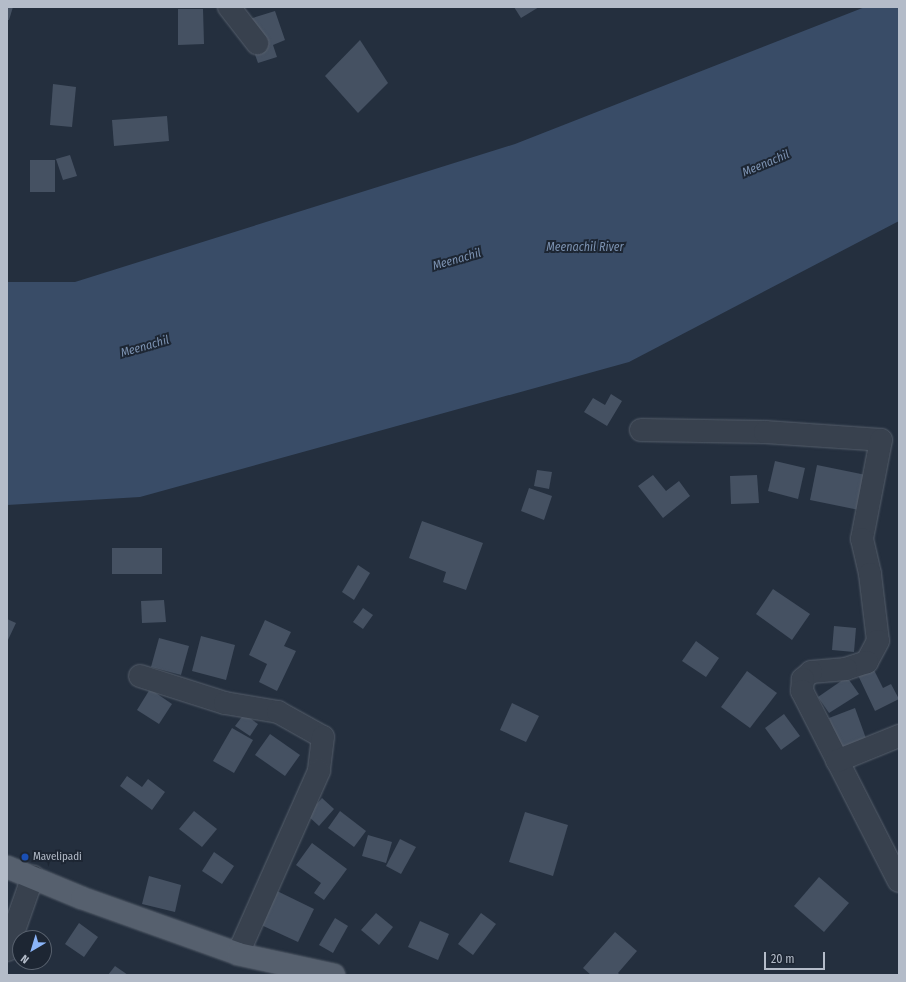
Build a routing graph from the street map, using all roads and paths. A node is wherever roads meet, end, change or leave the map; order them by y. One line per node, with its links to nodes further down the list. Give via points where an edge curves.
1 (229, 7): 2 (street)
2 (257, 43)
3 (641, 430): 4 (street, via 765,432)
4 (890, 441): 7 (street, via 862,539 870,574 878,641 866,662 846,669 811,672 803,679 802,691)
5 (140, 676): 12 (street, via 225,703 278,712 323,738 319,771)
6 (899, 736): 7 (street)
7 (837, 761): 10 (street)
8 (7, 866): 9 (main road)
9 (34, 876): 11 (street); 12 (main road, via 82,898)
10 (899, 881)
11 (7, 950)
12 (238, 954): 13 (main road)
13 (334, 975)

